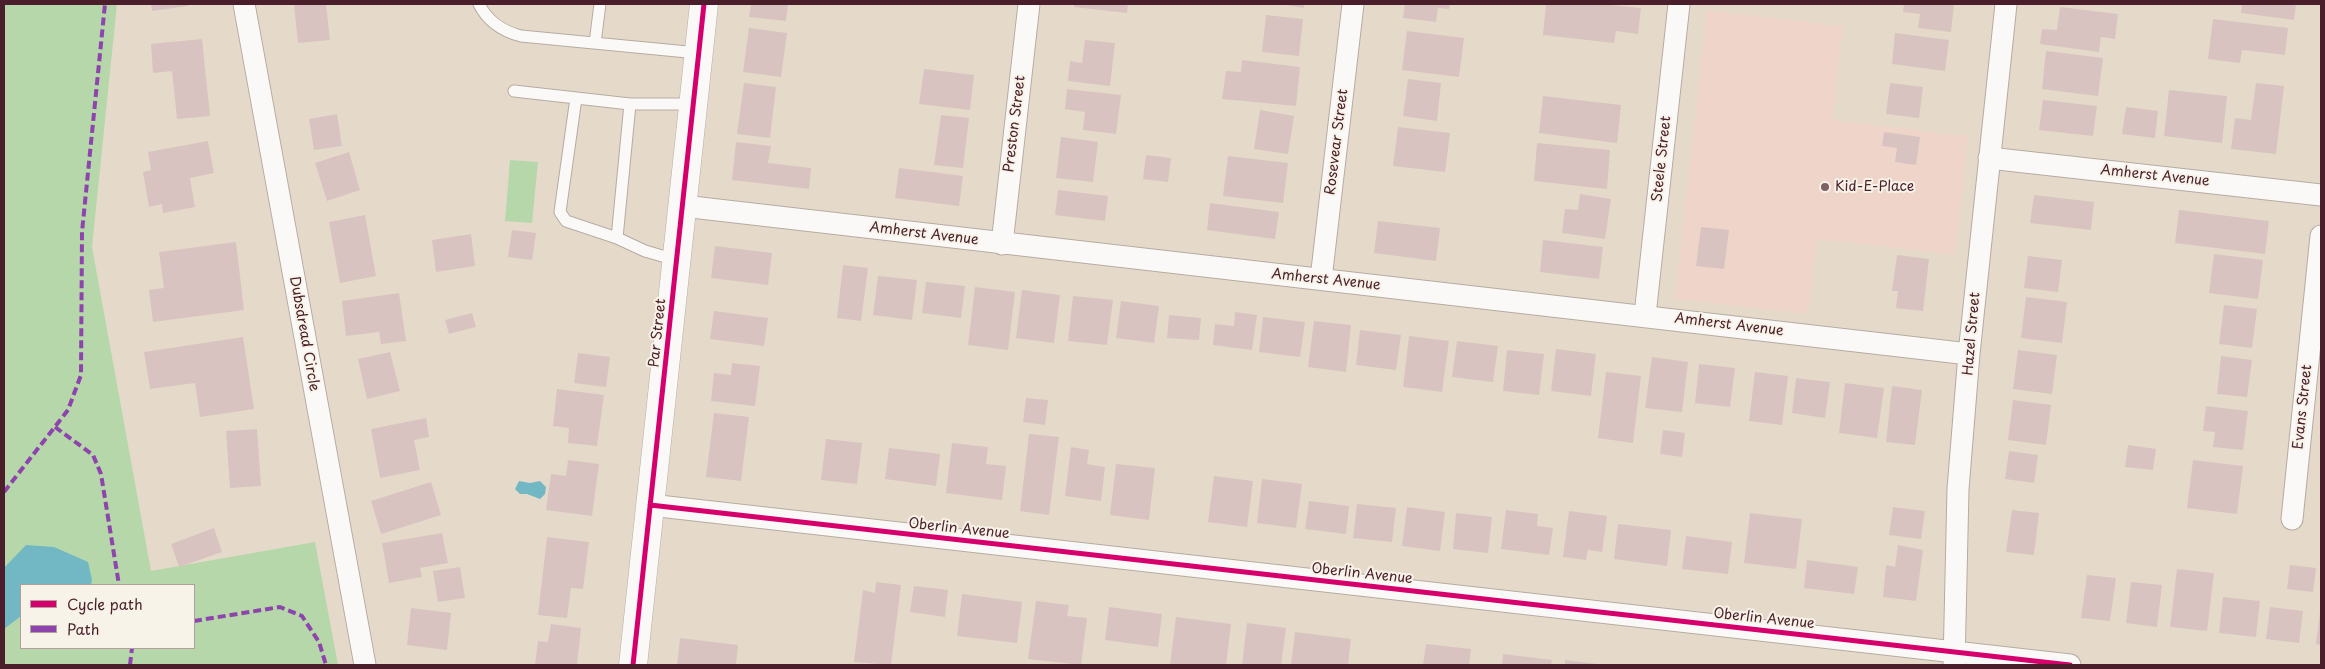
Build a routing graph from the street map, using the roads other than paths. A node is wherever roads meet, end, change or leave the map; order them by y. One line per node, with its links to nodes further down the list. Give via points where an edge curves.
1 (244, 4): 28 (street, Dubsdread Circle)
2 (479, 4): 9 (lane, via 492,23 510,33)
3 (600, 4): 9 (lane)
4 (704, 4): 10 (street, Par Street)
5 (1029, 4): 20 (street, Preston Street)
6 (1353, 4): 22 (street, Rosevear Street)
7 (1679, 4): 23 (street, Steele Street)
8 (2006, 4): 15 (street, Hazel Street)
9 (595, 43): 10 (lane)
10 (698, 54): 14 (street, Par Street)
11 (514, 91): 12 (lane)
12 (576, 98): 13 (lane); 19 (lane, via 560,212 566,221)
13 (630, 104): 14 (lane); 19 (lane)
14 (693, 104): 17 (street, Par Street)
15 (1989, 158): 16 (street, Amherst Avenue); 24 (street, Hazel Street)
16 (2321, 194)
17 (682, 206): 20 (street, Amherst Avenue); 21 (street, Par Street)
18 (2321, 236): 26 (street, Evans Street)
19 (617, 238): 21 (lane, via 644,251)
20 (1002, 244): 22 (street, Amherst Avenue)
21 (677, 260): 25 (street, Par Street)
22 (1321, 279): 23 (street, Amherst Avenue)
23 (1645, 315): 24 (street, Amherst Avenue)
24 (1970, 354): 27 (street, Hazel Street, via 1958,489)
25 (650, 505): 27 (street, Oberlin Avenue); 29 (street, Par Street)
26 (2292, 519)
27 (1954, 659): 30 (street, Oberlin Avenue)
28 (365, 665)
29 (634, 665)
30 (2070, 665)

